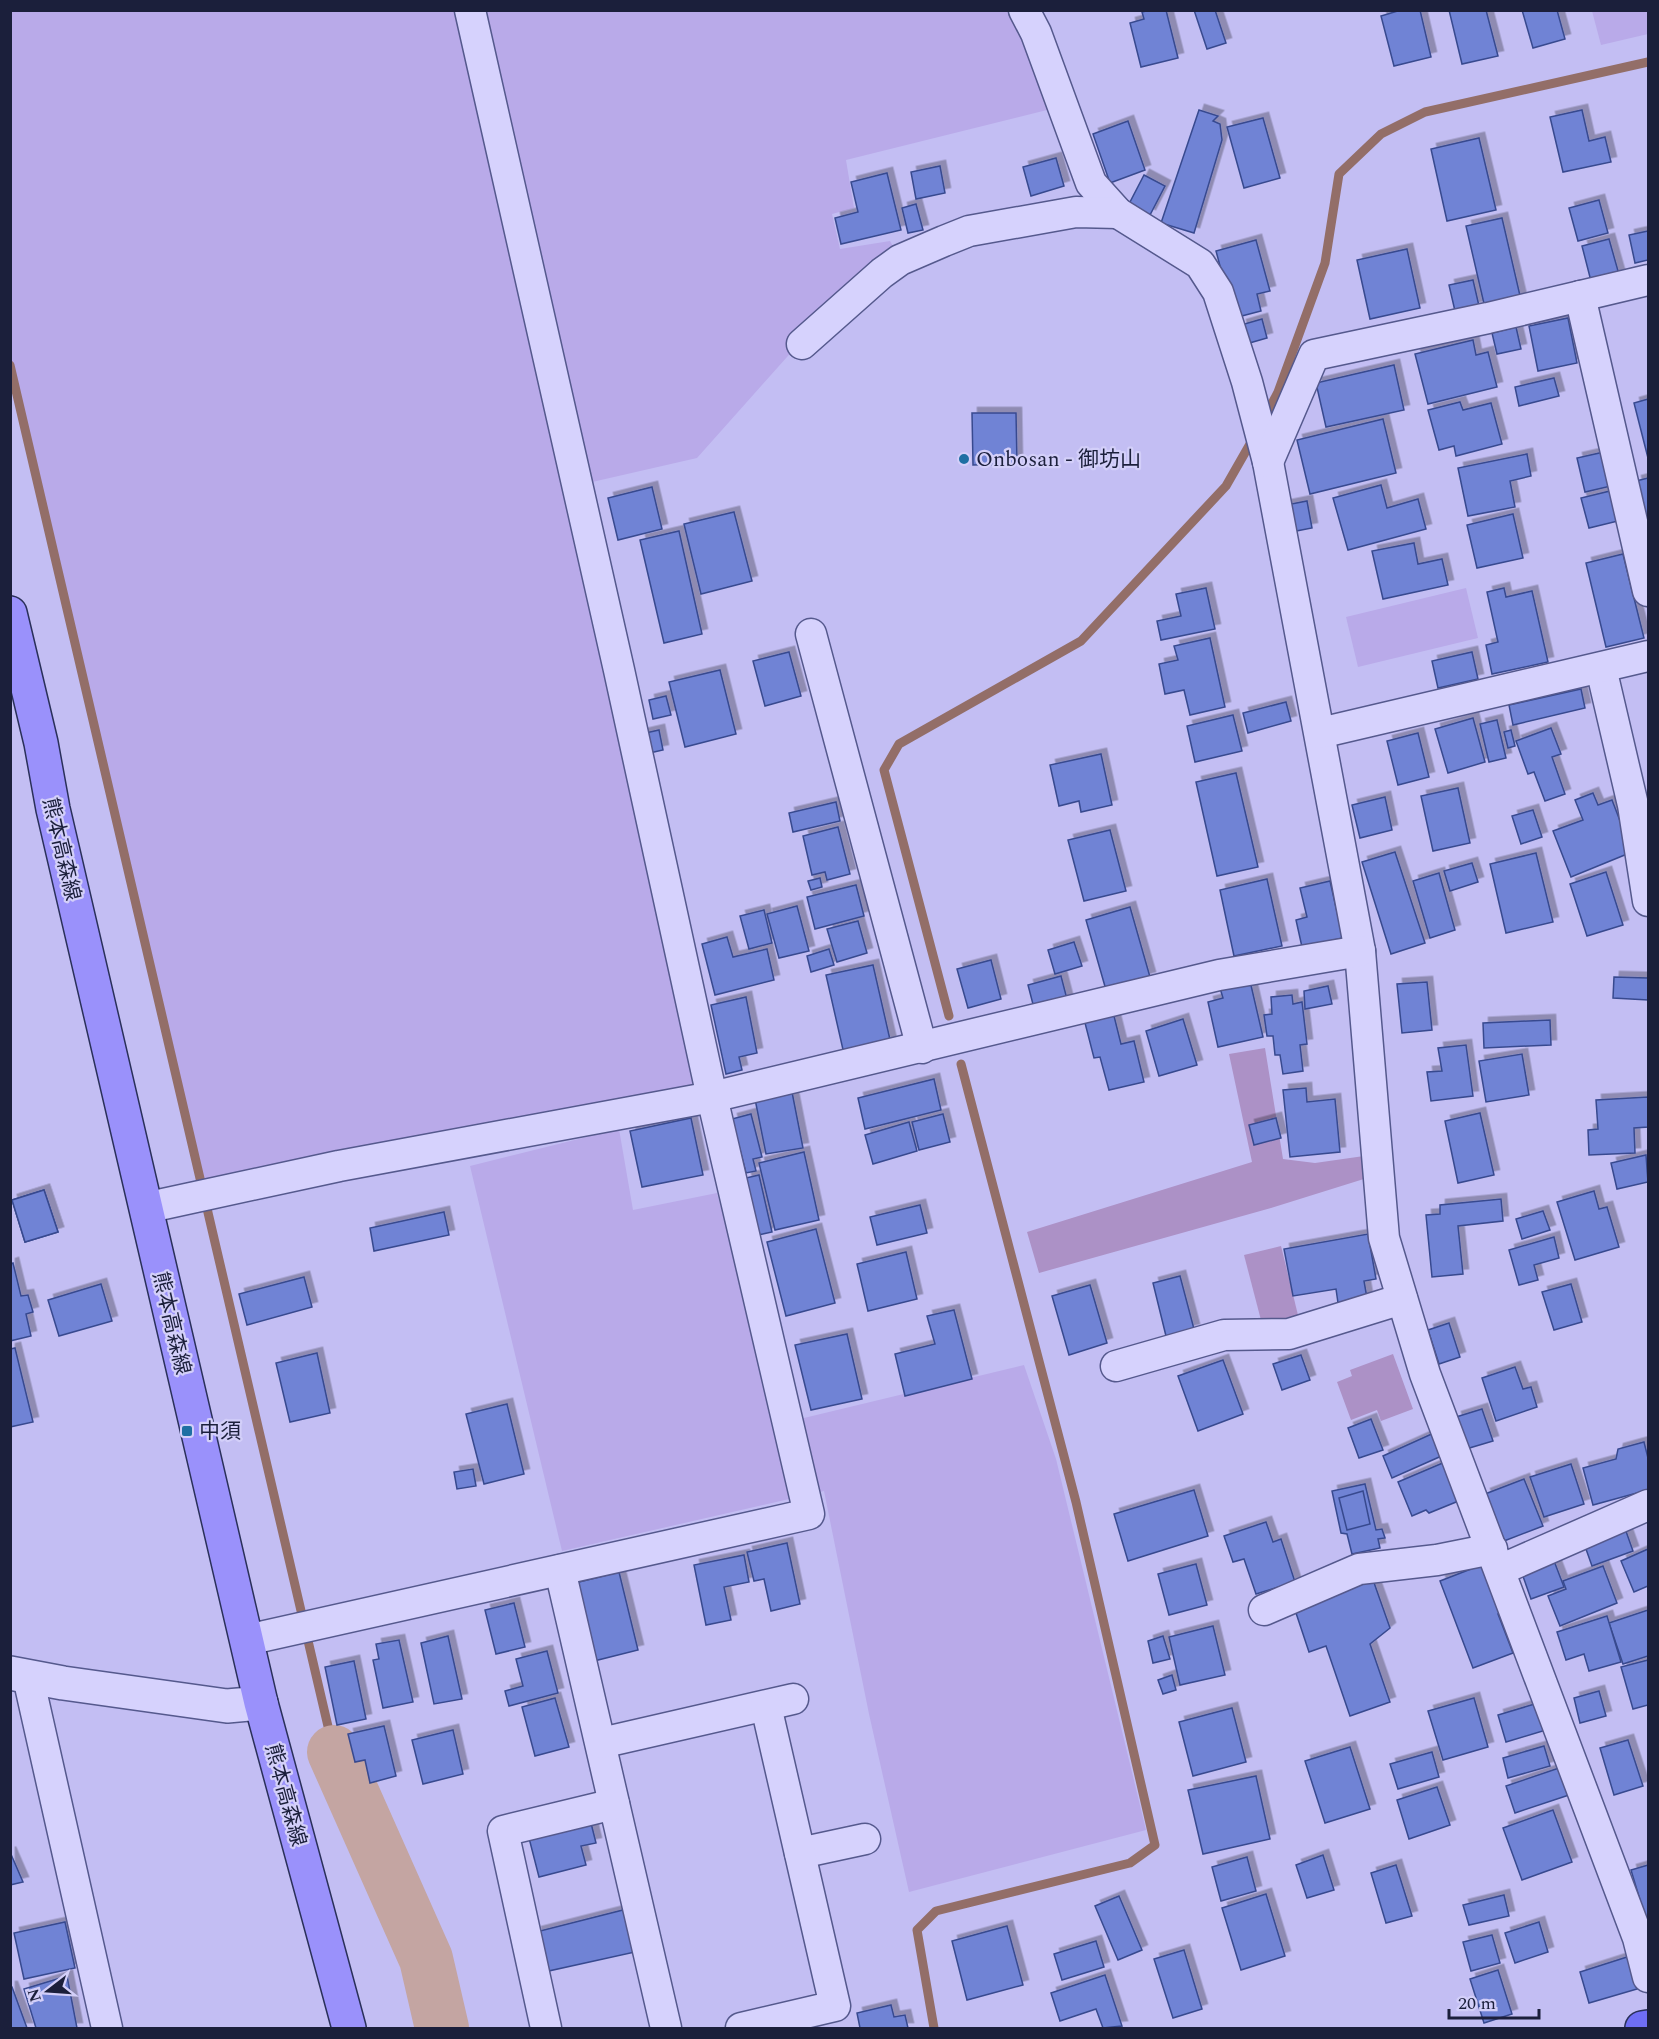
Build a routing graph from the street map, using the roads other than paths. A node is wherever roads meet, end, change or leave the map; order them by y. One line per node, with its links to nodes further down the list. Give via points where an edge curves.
1 (470, 10): 17 (street)
2 (1024, 10): 3 (street, via 1091,183)
3 (1118, 213): 6 (street, via 1076,212 969,231 944,241 891,267); 7 (street, via 1200,264 1218,292)
4 (1648, 280): 5 (street)
5 (1580, 296): 7 (street, via 1314,355); 8 (street)
6 (802, 344)
7 (1268, 462): 13 (street)
8 (1648, 591)
9 (10, 613): 18 (main road, 熊本高森線)
10 (812, 634): 16 (street)
11 (1648, 656): 12 (street)
12 (1601, 668): 13 (street); 14 (street, via 1633,805)
13 (1320, 733): 15 (street)
14 (1648, 901)
15 (1360, 951): 16 (street, via 1219,975); 19 (street, via 1384,1238)
16 (922, 1048): 17 (street)
17 (712, 1097): 18 (street, via 339,1166); 23 (street, via 809,1514)
18 (145, 1208): 25 (main road, 熊本高森線)
19 (1402, 1299): 20 (street, via 1289,1334 1224,1335); 22 (street, via 1425,1374)
20 (1116, 1366)
21 (1648, 1505): 22 (street)
22 (1496, 1559): 24 (street, via 1437,1560 1359,1569); 32 (street, via 1638,1938)
23 (560, 1570): 25 (street); 28 (street)
24 (1264, 1610)
25 (247, 1640): 27 (main road, 熊本高森線)
26 (19, 1675): 27 (street, via 227,1706); 34 (street)
27 (261, 1703): 35 (main road, 熊本高森線)
28 (600, 1743): 29 (street); 31 (street, via 779,1702)
29 (614, 1804): 36 (street, via 503,1831); 37 (street)
30 (865, 1839): 31 (street)
31 (800, 1853): 38 (street, via 835,2006)
32 (1648, 1977)
33 (1648, 2027): 39 (highway)
34 (107, 2028)
35 (349, 2028)
36 (546, 2028)
37 (666, 2028)
38 (741, 2028)
39 (1642, 2028)

